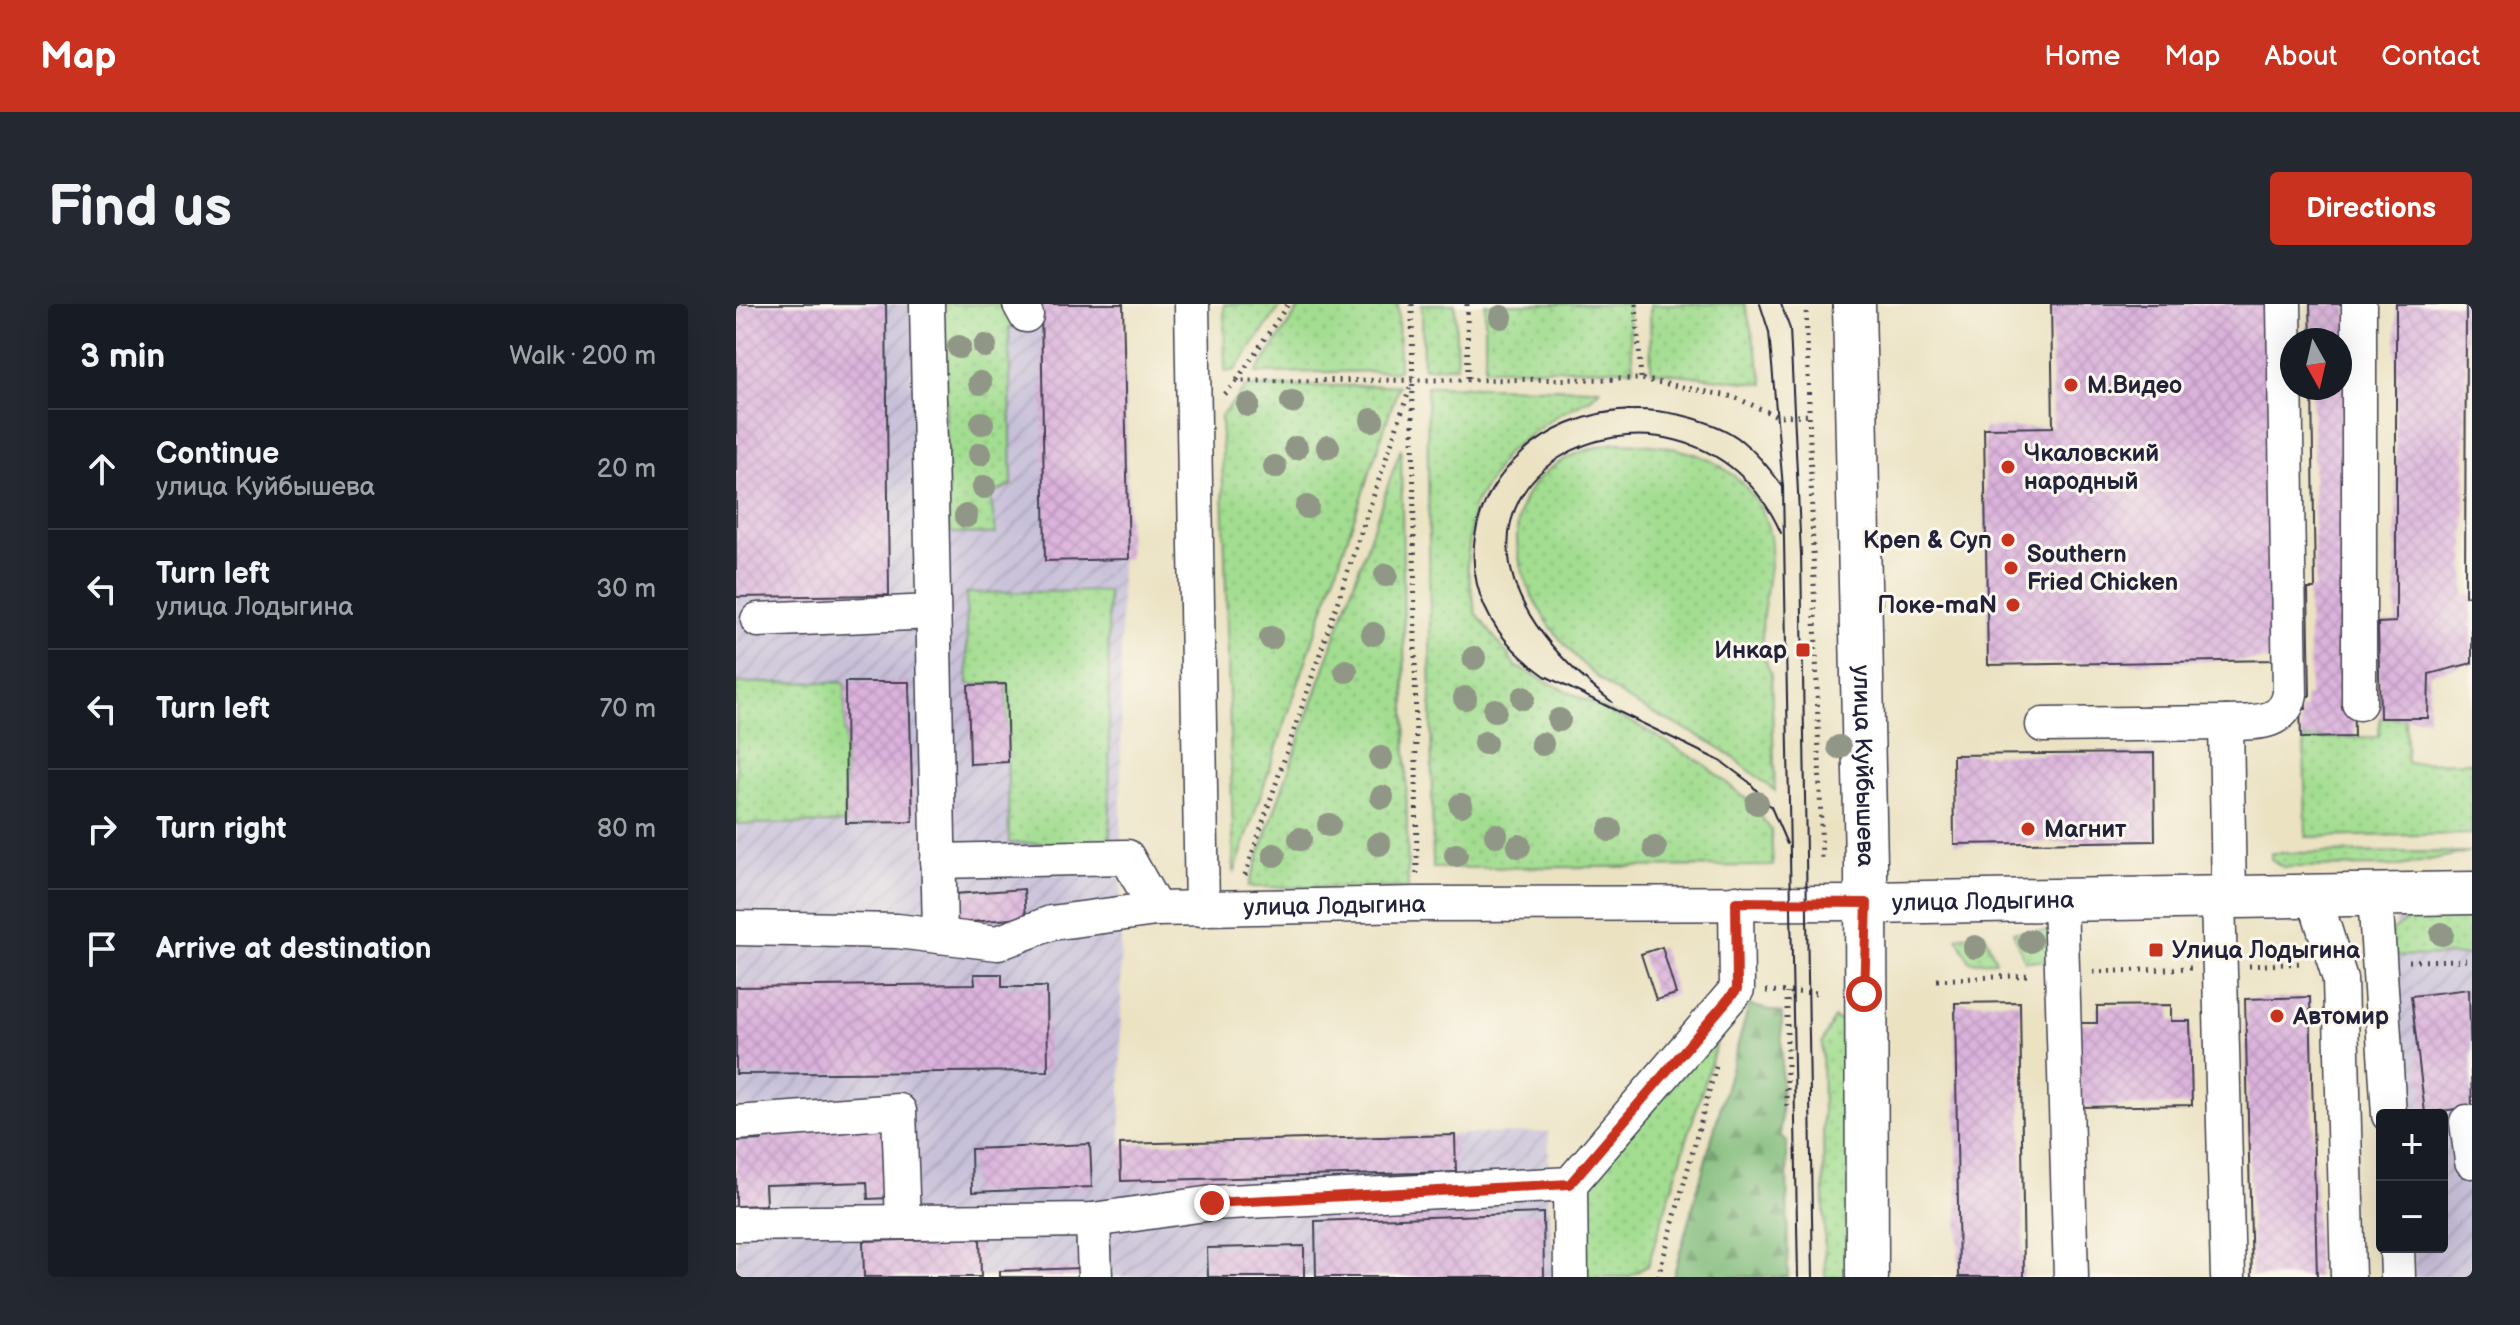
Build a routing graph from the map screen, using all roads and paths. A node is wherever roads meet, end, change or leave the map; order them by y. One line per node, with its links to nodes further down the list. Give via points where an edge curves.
1 (927, 304): 17 (street)
2 (1192, 304): 16 (street)
3 (1288, 304): 14 (path)
4 (1412, 304): 12 (path)
5 (1467, 304): 13 (path)
6 (1636, 304): 11 (path)
7 (1806, 304): 15 (path)
8 (1854, 304): 30 (main road, улица Куйбышева)
9 (2284, 304): 20 (street, via 2290,694 2288,708 2278,716)
10 (2359, 304): 19 (street)
11 (1641, 379): 13 (path); 15 (path, via 1734,397 1777,416)
12 (1413, 380): 13 (path); 14 (path); 31 (path); 33 (path)
13 (1468, 380)
14 (1237, 381): 16 (path)
15 (1812, 415): 23 (path)
16 (1196, 424): 33 (street)
17 (932, 612): 18 (street); 22 (street)
18 (758, 620)
19 (2359, 703)
20 (2226, 723): 21 (street); 27 (street)
21 (2043, 725)
22 (938, 861): 32 (street, via 1127,857); 35 (street)
23 (1822, 861)
24 (2472, 893): 25 (main road, улица Лодыгина)
25 (2375, 894): 26 (main road, улица Лодыгина); 41 (street)
26 (2314, 896): 27 (main road, улица Лодыгина); 56 (street, via 2340,979)
27 (2224, 897): 28 (main road, улица Лодыгина); 55 (street)
28 (2060, 900): 30 (main road, улица Лодыгина); 54 (street)
29 (1736, 902): 30 (street, улица Лодыгина); 31 (street, улица Лодыгина); 36 (street)
30 (1867, 903): 53 (main road, улица Куйбышева)
31 (1417, 904): 33 (street, улица Лодыгина)
32 (1156, 909): 33 (street, улица Лодыгина); 35 (street, улица Лодыгина, via 1051,923 998,943)
33 (1218, 909)
34 (736, 928): 35 (street, улица Лодыгина)
35 (940, 936)
36 (1737, 989): 37 (path); 45 (street)
37 (1787, 993): 38 (path); 40 (path)
38 (1821, 993)
39 (1721, 1049): 52 (path)
40 (1787, 1106)
41 (2389, 1109)
42 (2467, 1122): 44 (street)
43 (736, 1123): 47 (street, via 899,1111)
44 (2472, 1161)
45 (1570, 1184): 46 (street, via 1212,1203); 51 (street)
46 (1093, 1220): 47 (street); 50 (street)
47 (903, 1222): 48 (street)
48 (736, 1224)
49 (2397, 1253): 57 (street)
50 (1095, 1277)
51 (1571, 1277)
52 (1658, 1277)
53 (1867, 1277)
54 (2071, 1277)
55 (2228, 1277)
56 (2348, 1277)
57 (2398, 1277)

